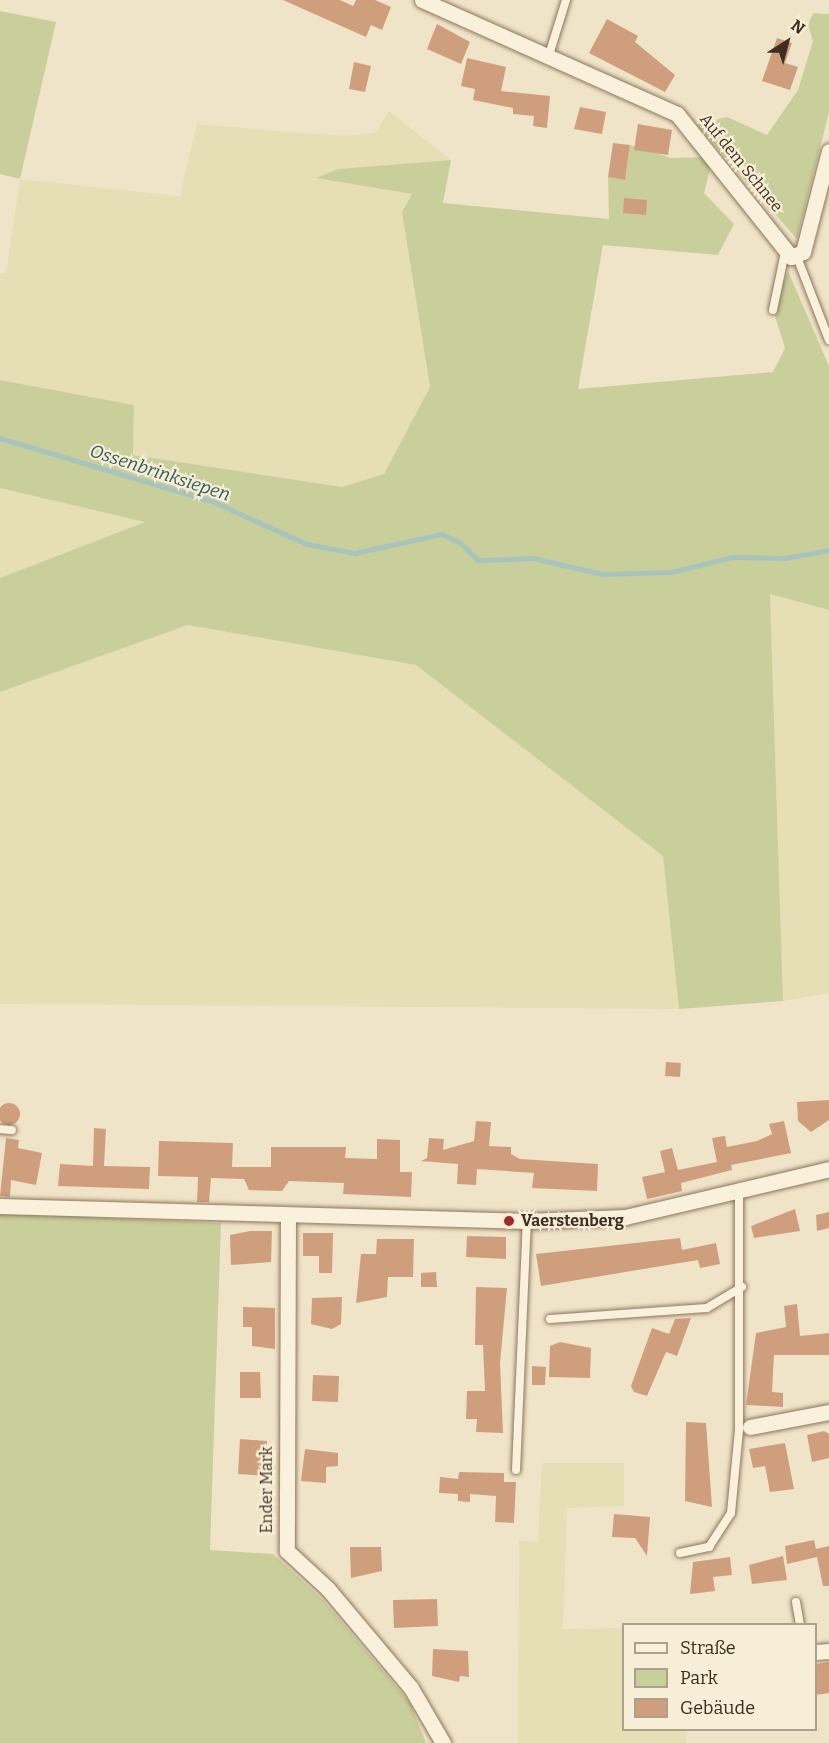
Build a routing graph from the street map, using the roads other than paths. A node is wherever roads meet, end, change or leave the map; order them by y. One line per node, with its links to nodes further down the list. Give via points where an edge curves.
1 (422, 0): 3 (street, Auf dem Schnee)
2 (566, 0): 3 (lane)
3 (549, 55): 5 (street, Auf dem Schnee, via 681,118)
4 (829, 151): 5 (street)
5 (791, 255): 6 (lane); 7 (lane, Auf dem Schnee)
6 (773, 310)
7 (829, 340)
8 (0, 1129): 9 (lane)
9 (12, 1130)
10 (829, 1169): 11 (street)
11 (740, 1194): 14 (street, via 625,1217); 15 (lane)
12 (0, 1206): 13 (street)
13 (288, 1216): 14 (street); 23 (street, Ender Mark, via 287,1551 328,1589 411,1688)
14 (527, 1221): 19 (lane)
15 (742, 1287): 16 (lane, via 707,1308); 20 (lane, via 731,1513 709,1547)
16 (550, 1319)
17 (829, 1412): 18 (street)
18 (750, 1427)
19 (516, 1470)
20 (680, 1553)
21 (796, 1602): 22 (lane)
22 (800, 1623)
23 (443, 1743)

